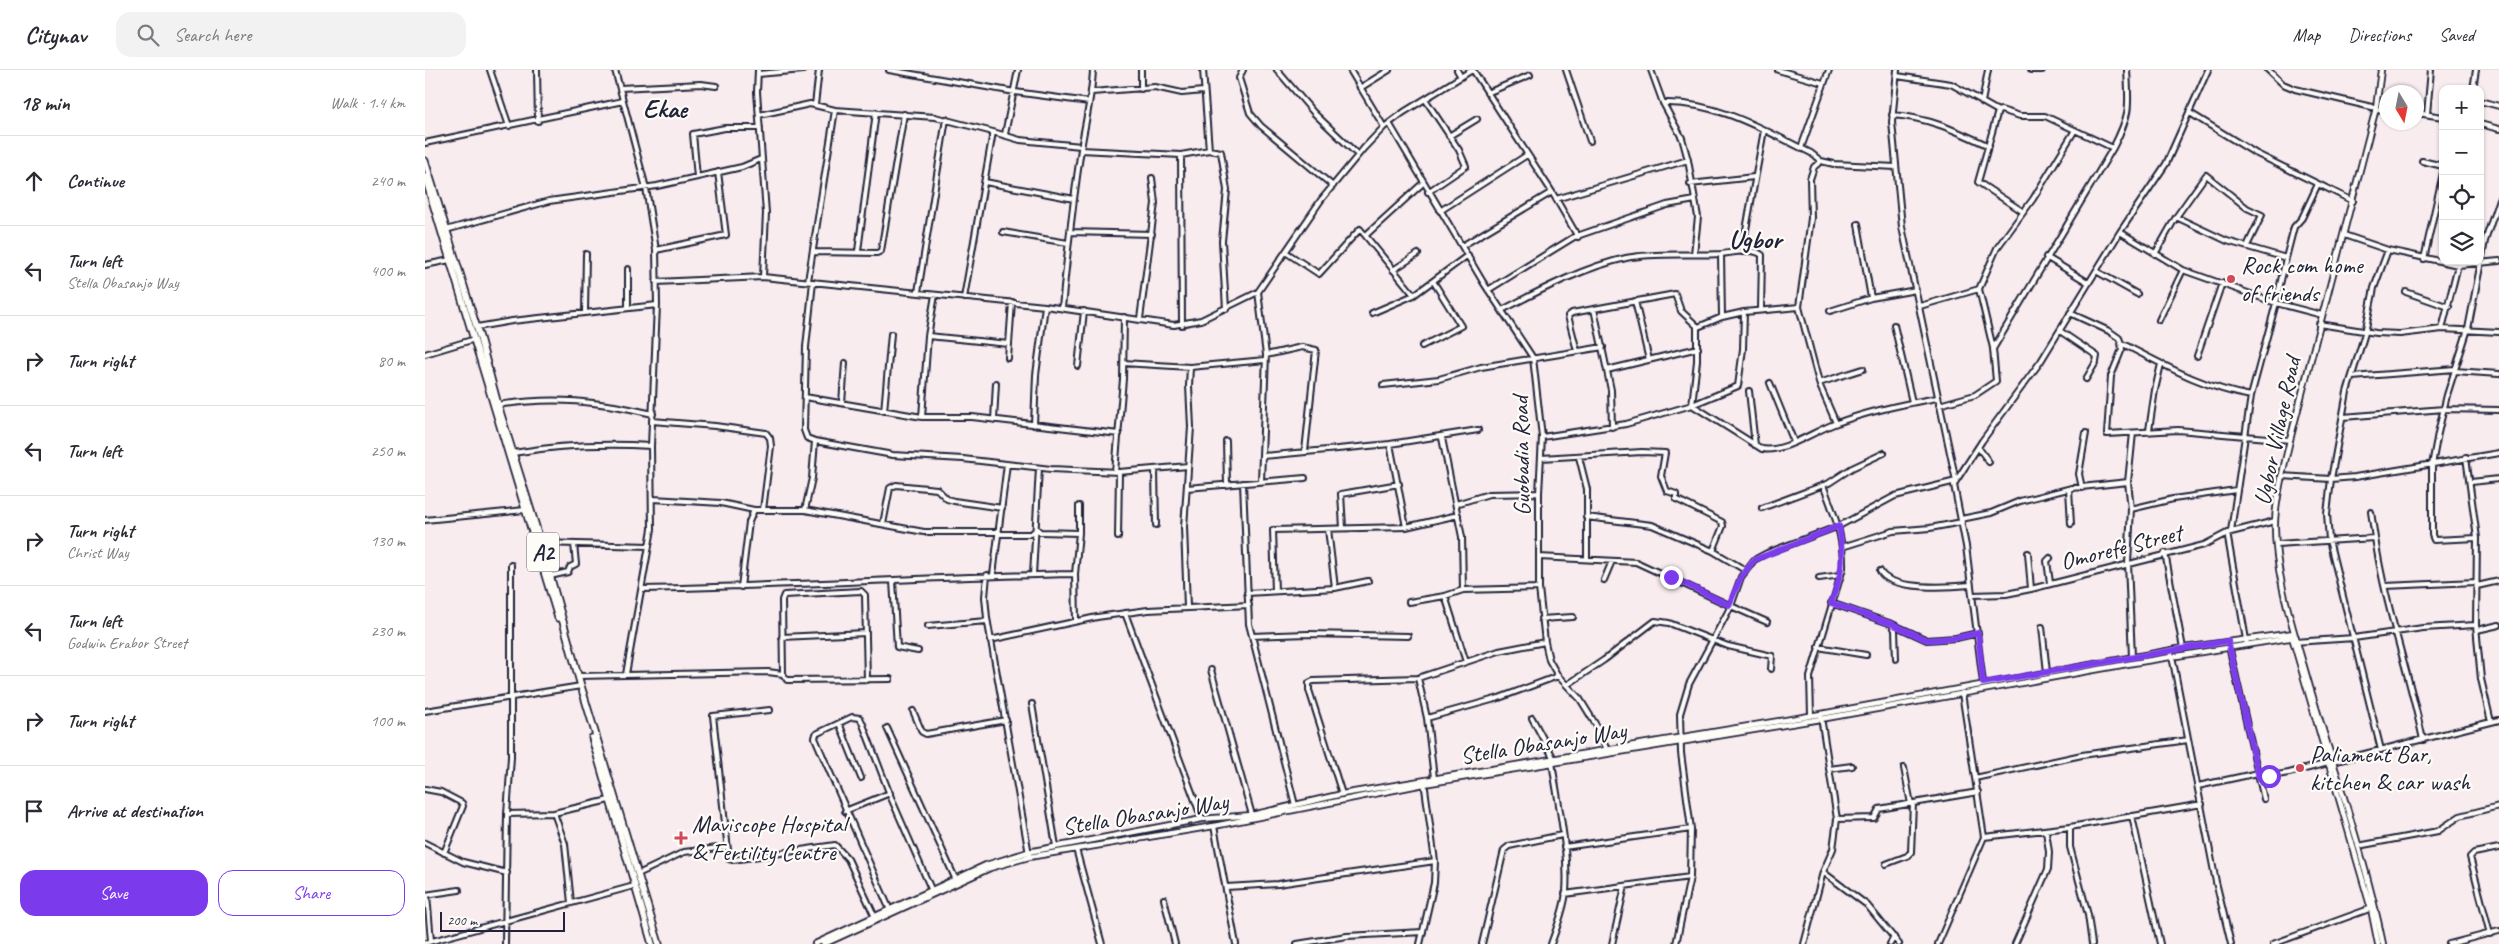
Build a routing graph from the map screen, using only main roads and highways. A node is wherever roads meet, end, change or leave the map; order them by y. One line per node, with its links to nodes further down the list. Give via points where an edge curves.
1 (425, 161): 3 (highway, A2, via 477,327)
2 (425, 177): 3 (highway, A2)
3 (477, 339): 4 (highway, A2, via 525,510); 4 (highway, A2, via 541,543)
4 (580, 686): 5 (highway, A2, via 609,800); 6 (highway, A2)
5 (652, 944)
6 (659, 944)

